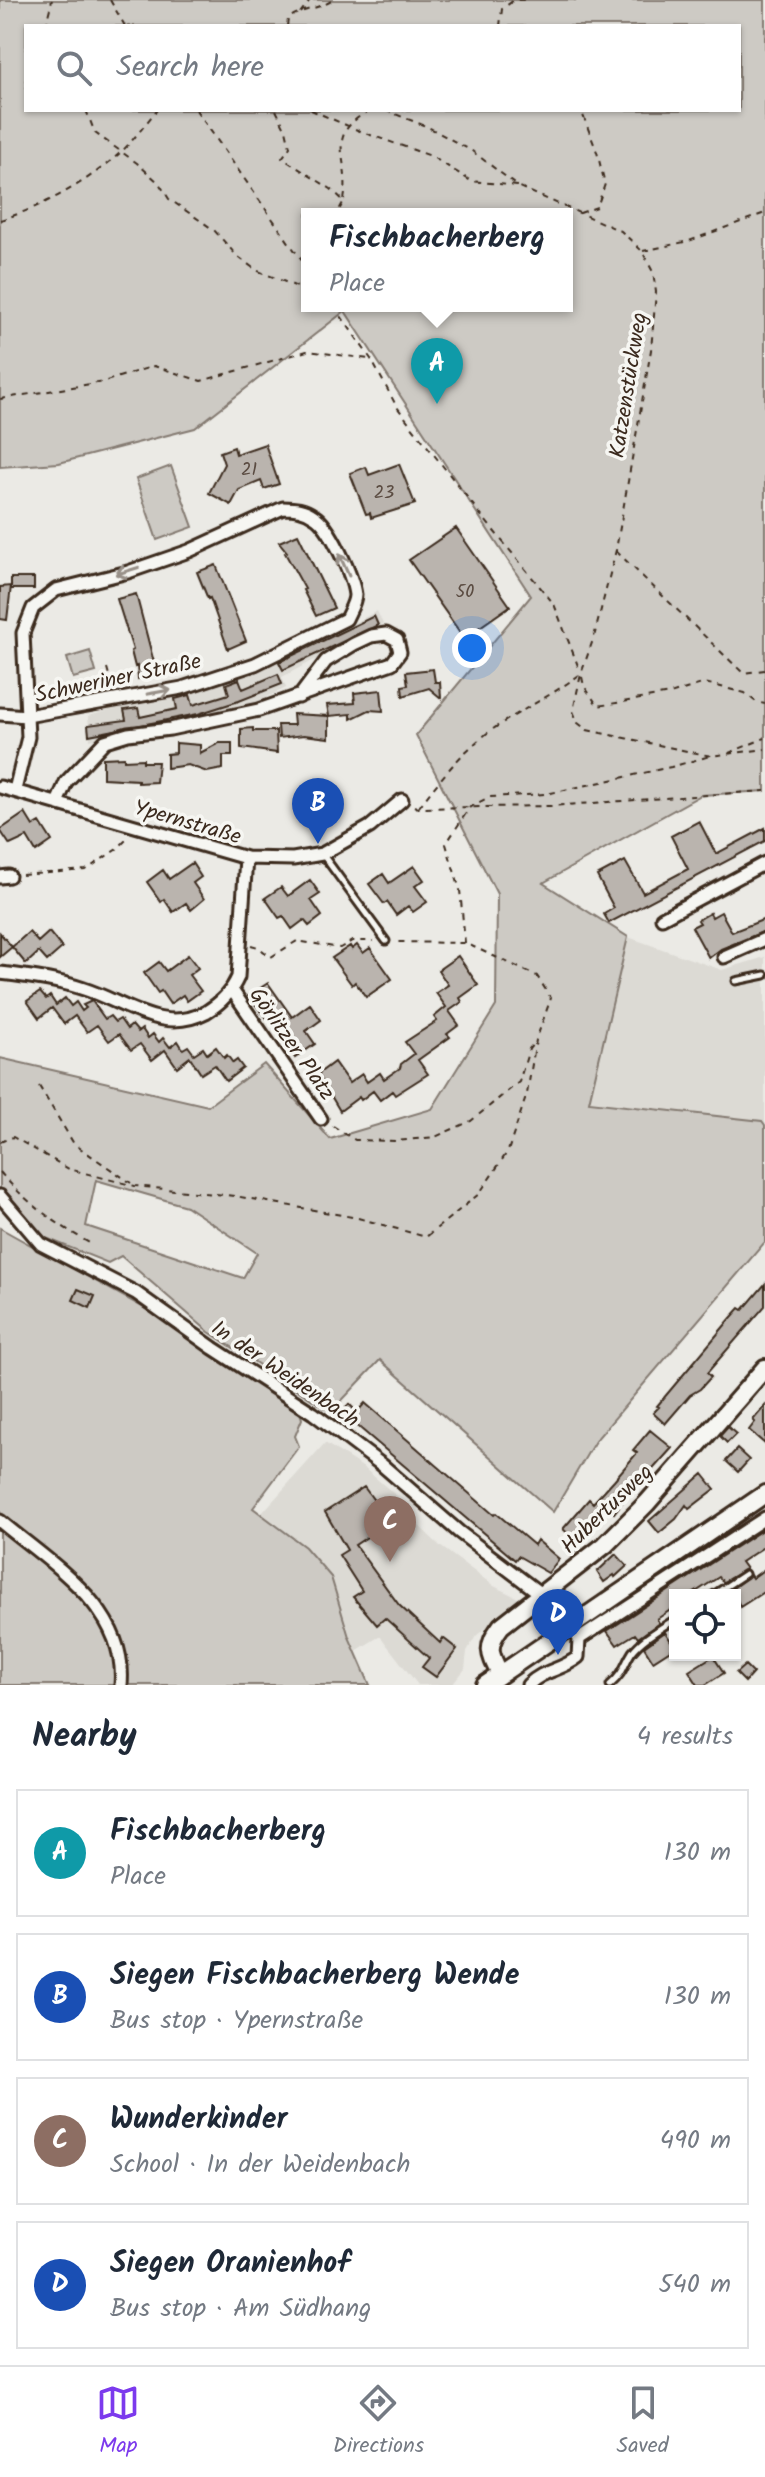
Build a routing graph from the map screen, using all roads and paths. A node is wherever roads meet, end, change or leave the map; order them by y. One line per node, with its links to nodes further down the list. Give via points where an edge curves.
1 (52, 0): 9 (path)
2 (110, 0): 10 (path)
3 (310, 0): 8 (path)
4 (333, 0): 8 (path)
5 (526, 0): 12 (path, via 514,0 502,9)
6 (574, 0): 7 (path)
7 (608, 0)
8 (299, 14): 11 (path)
9 (48, 24)
10 (124, 24)
11 (287, 24)
12 (500, 24)
13 (87, 112): 22 (path, via 95,133)
14 (155, 112): 22 (path)
15 (197, 112): 32 (path)
16 (277, 112): 24 (path, via 290,147 282,158)
17 (316, 112): 21 (path)
18 (367, 112): 21 (path)
19 (390, 112): 23 (path, via 472,151)
20 (582, 112): 29 (path, via 605,184 597,207)
21 (347, 126): 23 (path, via 431,156 471,181); 24 (path, via 341,138)
22 (121, 152): 30 (path, via 62,194); 33 (path, via 256,270)
23 (519, 187): 26 (path)
24 (344, 201): 25 (path)
25 (340, 208)
26 (566, 208)
27 (573, 211): 29 (path)
28 (765, 213): 31 (path, via 689,241)
29 (579, 214): 31 (path, via 621,231)
30 (0, 220)
31 (642, 251): 37 (path, Katzenstückweg, via 656,292 651,350)
32 (301, 259)
33 (301, 289)
34 (338, 312): 35 (path)
35 (371, 359): 36 (path, via 307,351 201,381 154,366 103,382); 40 (path, via 397,407 554,604)
36 (0, 399)
37 (616, 550): 39 (path, via 743,673); 40 (path, Katzenstückweg)
38 (107, 668): 42 (path)
39 (765, 670)
40 (581, 674): 43 (path, via 598,706 705,683); 49 (path, Katzenstückweg, via 573,711 587,730); 55 (path, via 492,730 448,768 418,808)
41 (299, 697): 41 (street, via 392,663 400,652 397,640 386,634 354,644 326,661); 54 (street, via 105,741 66,782)
42 (116, 699): 45 (street, Schweriner Straße); 45 (street, Schweriner Straße, one-way to 45, via 182,688 255,664 346,619 355,598 348,572 317,517 283,508 189,551 56,590 33,608 23,633)
43 (765, 704)
44 (0, 714): 45 (street)
45 (27, 716): 51 (street, Schweriner Straße, via 28,737)
46 (765, 738): 48 (path)
47 (765, 749): 48 (path)
48 (728, 753): 49 (path)
49 (711, 756): 55 (path, via 546,794 489,797)
50 (0, 787): 51 (street, Ypernstraße)
51 (15, 790): 54 (street, Ypernstraße)
52 (765, 791): 55 (path)
53 (402, 800): 57 (street, Ypernstraße, via 370,827)
54 (57, 803): 56 (street, Ypernstraße)
55 (470, 807): 65 (path, via 446,844 460,890)
56 (138, 828): 58 (street, Ypernstraße); 60 (path, via 86,870)
57 (322, 854): 58 (street, Ypernstraße); 63 (lane)
58 (246, 858): 64 (street)
59 (765, 863): 61 (street)
60 (4, 876)
61 (662, 918)
62 (765, 939): 66 (street)
63 (386, 941): 64 (path, via 352,941 340,948 297,941 271,957); 65 (path)
64 (242, 942): 70 (street)
65 (465, 943): 71 (path, via 537,976 551,998)
66 (724, 957)
67 (0, 973): 70 (street, via 85,989 151,1017 174,1021 195,1017)
68 (765, 975): 69 (lane)
69 (736, 981)
70 (232, 990): 73 (street, Görlitzer Platz)
71 (536, 1040): 73 (path, via 519,1082 471,1121 435,1137 355,1140); 76 (path, via 527,1094 508,1151 479,1194 426,1237 358,1218 250,1199)
72 (39, 1086): 76 (path, via 74,1144)
73 (321, 1119)
74 (0, 1142): 76 (path, via 13,1137 69,1169)
75 (0, 1172): 79 (path, via 18,1193)
76 (135, 1186)
77 (0, 1196): 78 (street, In der Weidenbach)
78 (5, 1212): 86 (street, In der Weidenbach, via 41,1244 136,1293 313,1413)
79 (93, 1245)
80 (765, 1368): 86 (street, Hubertusweg, via 647,1503)
81 (765, 1494): 88 (street)
82 (765, 1518): 88 (street)
83 (0, 1521): 90 (street, via 67,1576 102,1613 120,1656)
84 (745, 1574): 85 (lane)
85 (722, 1589)
86 (542, 1595): 89 (street, Hubertusweg, via 491,1640 491,1657)
87 (669, 1623): 93 (lane, via 647,1637)
88 (575, 1633): 89 (street); 92 (street, via 578,1657 566,1667 541,1673)
89 (500, 1674): 91 (street)
90 (121, 1685)
91 (485, 1685)
92 (528, 1685)
93 (610, 1685)

